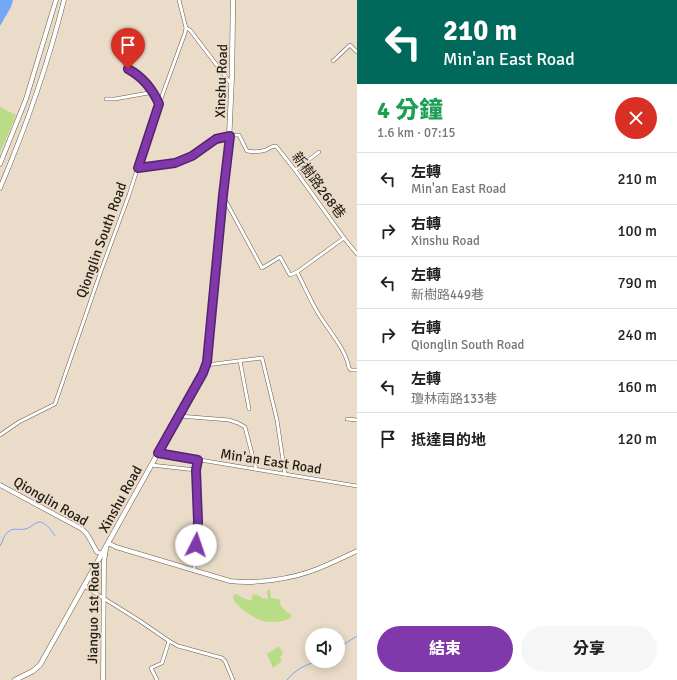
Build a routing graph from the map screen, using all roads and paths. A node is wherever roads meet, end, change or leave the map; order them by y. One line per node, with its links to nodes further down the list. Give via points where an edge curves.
1 (56, 0): 15 (street, via 26,99)
2 (64, 0): 18 (street, via 32,107)
3 (180, 0): 5 (street, Qionglin South Road)
4 (233, 0): 9 (main road, Xinshu Road)
5 (186, 28): 9 (street); 12 (street, Qionglin South Road)
6 (126, 38): 10 (street, via 125,67 142,78)
7 (357, 52): 8 (street, via 350,45)
8 (333, 61)
9 (232, 85): 13 (main road, Xinshu Road)
10 (154, 92): 11 (street); 12 (street)
11 (106, 99)
12 (159, 104): 16 (street, Qionglin South Road)
13 (230, 136): 16 (street, via 216,139 192,156 175,163); 17 (street, 新樹路268巷, via 239,135 250,152 264,151 276,146); 19 (main road, Xinshu Road)
14 (318, 152): 17 (street)
15 (0, 164)
16 (138, 168): 30 (street, Qionglin South Road, via 55,404)
17 (295, 170): 20 (street, 新樹路268巷)
18 (0, 188)
19 (223, 195): 22 (street, via 262,268 280,258 290,275); 24 (main road, Xinshu Road)
20 (344, 238): 21 (street); 22 (street, 新樹路268巷)
21 (357, 254)
22 (297, 272): 25 (street, via 318,313 341,348 349,368)
23 (240, 361): 24 (street); 26 (street); 36 (street, via 262,358 277,420)
24 (206, 365): 27 (main road, Xinshu Road)
25 (357, 370)
26 (249, 410)
27 (179, 416): 31 (main road, Xinshu Road); 34 (street, via 229,420 245,427)
28 (347, 419): 29 (street)
29 (357, 420)
30 (0, 435)
31 (158, 453): 32 (street, Min'an East Road); 33 (main road, Xinshu Road)
32 (198, 460): 34 (street, Min'an East Road); 35 (street)
33 (151, 465): 35 (street); 39 (main road, Xinshu Road)
34 (256, 469): 36 (street, Min'an East Road)
35 (196, 470): 42 (street, via 198,521)
36 (285, 474): 38 (street, Min'an East Road)
37 (0, 485): 41 (street, Qionglin Road, via 82,529 97,552)
38 (357, 486)
39 (107, 545): 41 (main road, Xinshu Road); 42 (street)
40 (357, 551): 42 (street, via 294,577 263,581 230,581)
41 (103, 555): 43 (main road, Xinshu Road); 44 (street, Jianguo 1st Road)
42 (194, 570)
43 (84, 586): 44 (street); 46 (main road, Xinshu Road, via 40,665)
44 (104, 598): 45 (street); 47 (street, Jianguo 1st Road)
45 (169, 641): 48 (street, via 162,663 151,668); 49 (street, via 184,648 222,658)
46 (15, 680)
47 (103, 680)
48 (157, 680)
49 (233, 680)

